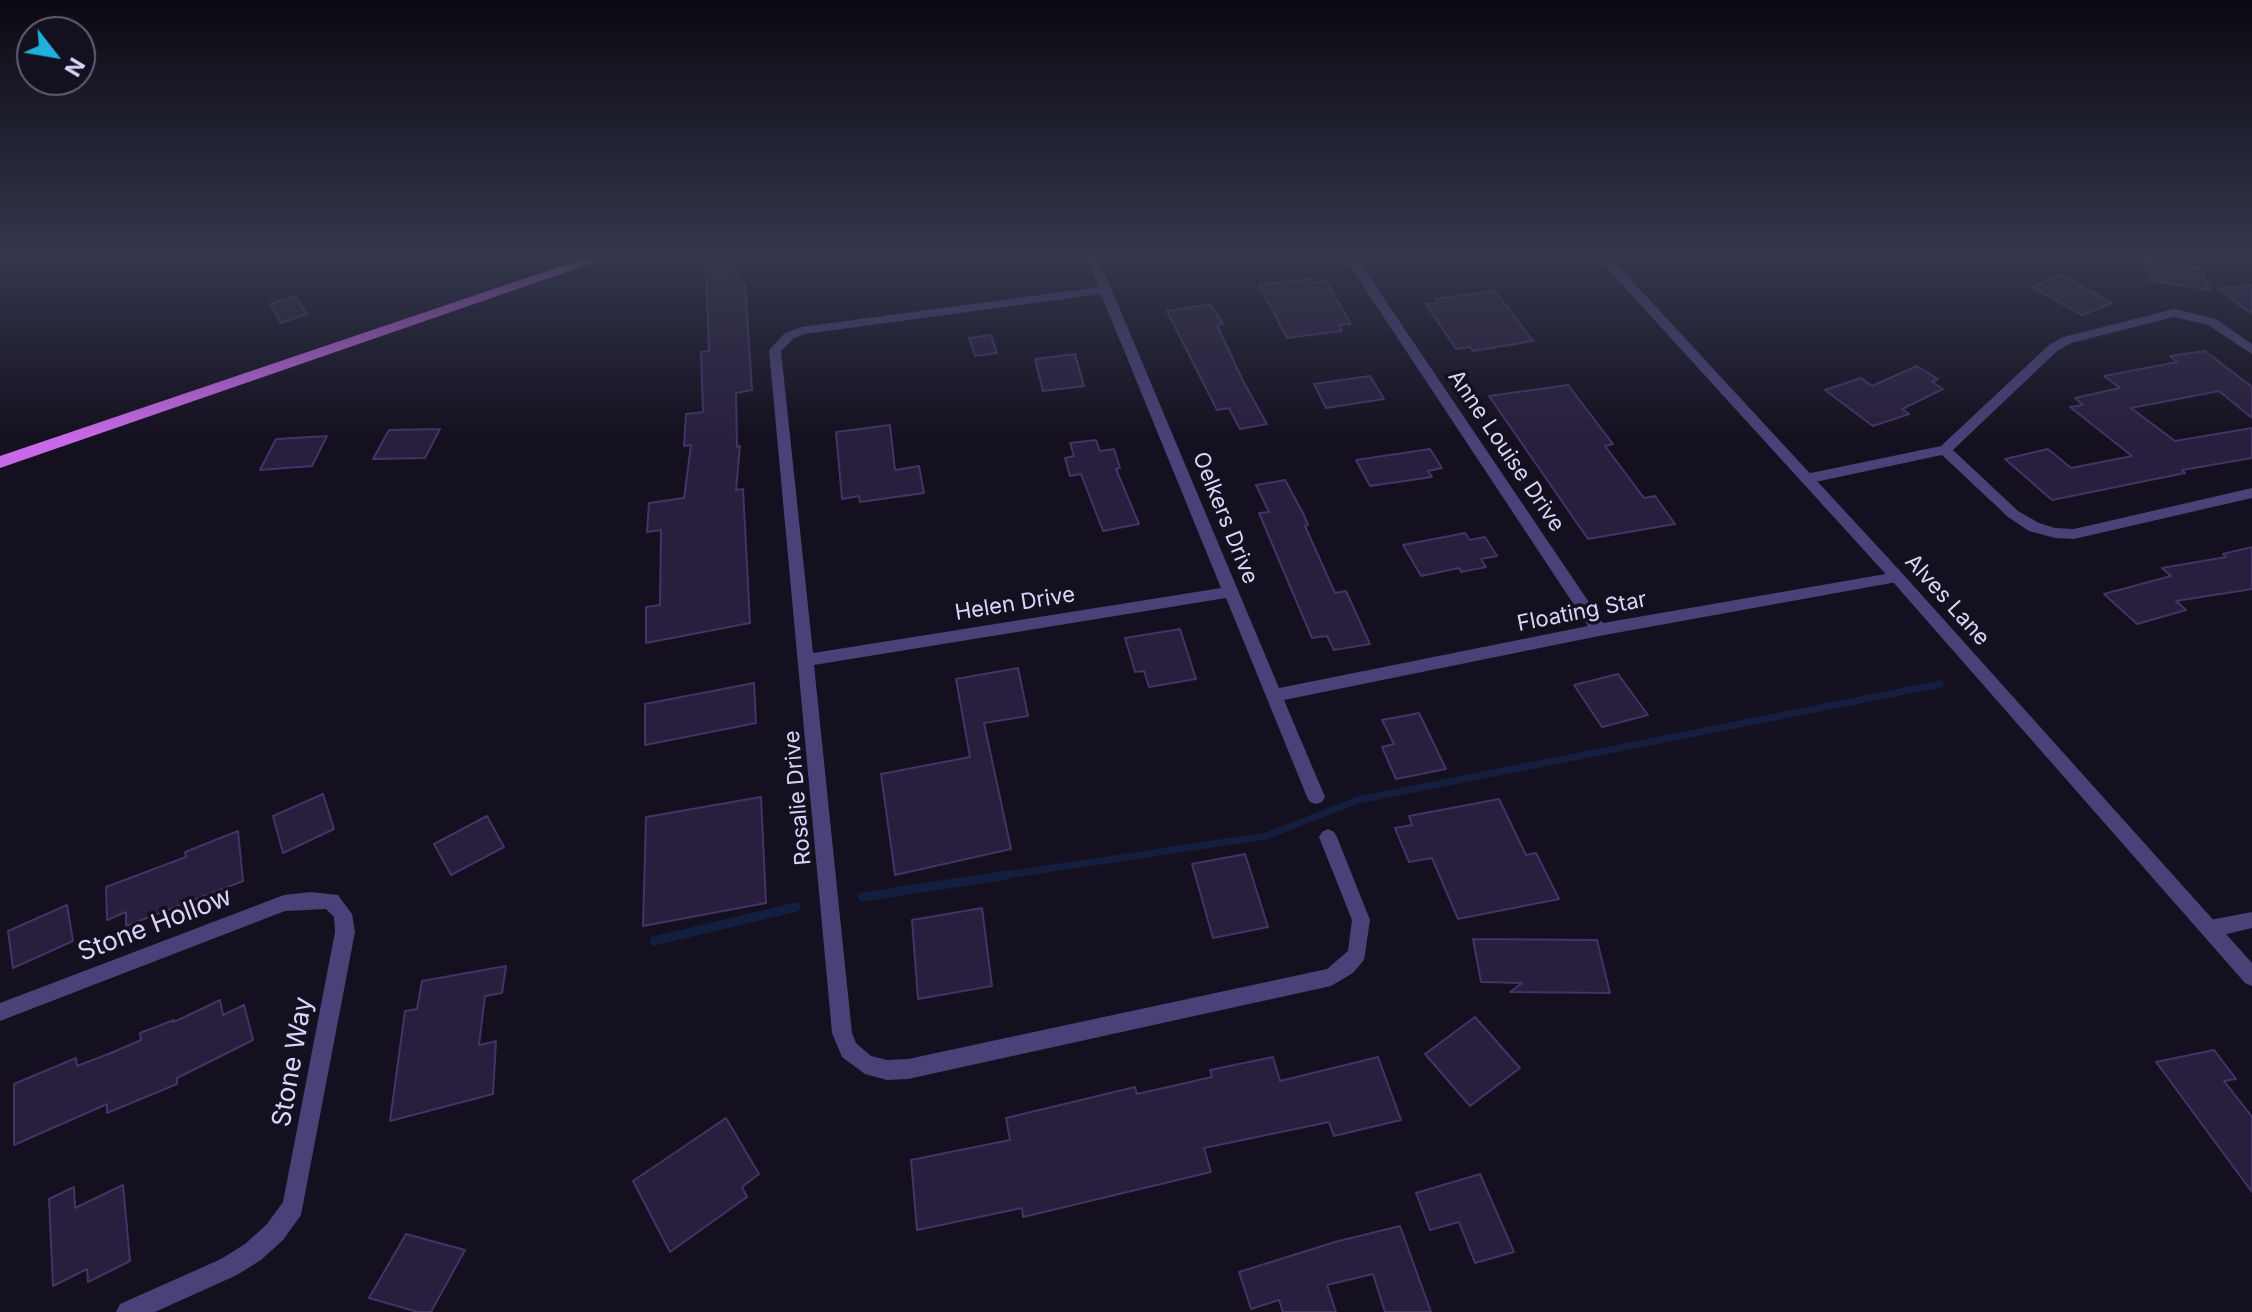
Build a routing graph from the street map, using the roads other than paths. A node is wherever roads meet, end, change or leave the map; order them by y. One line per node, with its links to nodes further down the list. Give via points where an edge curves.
1 (423, 318): 10 (main road)
2 (896, 318): 16 (street, Rosalie Drive, via 801,331 775,350)
3 (1116, 318): 14 (street, Oelkers Drive)
4 (1391, 318): 15 (street, Anne Louise Drive)
5 (1659, 318): 11 (street, Alves Lane)
6 (2153, 318): 9 (street, via 2053,348)
7 (2196, 318): 8 (street, via 2212,322)
8 (2252, 350)
9 (1945, 450): 11 (street); 12 (street, via 2013,514 2055,533 2074,534)
10 (0, 462)
11 (1806, 479): 13 (street, Alves Lane)
12 (2252, 493)
13 (1897, 577): 15 (street, Floating Star); 22 (street, Alves Lane)
14 (1228, 592): 16 (street, Helen Drive); 17 (street, Oelkers Drive)
15 (1599, 630): 17 (street, Floating Star)
16 (808, 660): 19 (street, Rosalie Drive, via 842,1033 849,1050 865,1064 908,1069 1331,977 1357,954 1361,920)
17 (1275, 695): 18 (street, Oelkers Drive)
18 (1316, 797)
19 (1328, 837)
20 (331, 901): 24 (street, Stone Hollow, via 284,903); 25 (street, Stone Way, via 343,914 345,932 293,1207 253,1252)
21 (2252, 920): 22 (street)
22 (2210, 929): 23 (street, Alves Lane)
23 (2252, 977)
24 (0, 1012)
25 (128, 1312)

